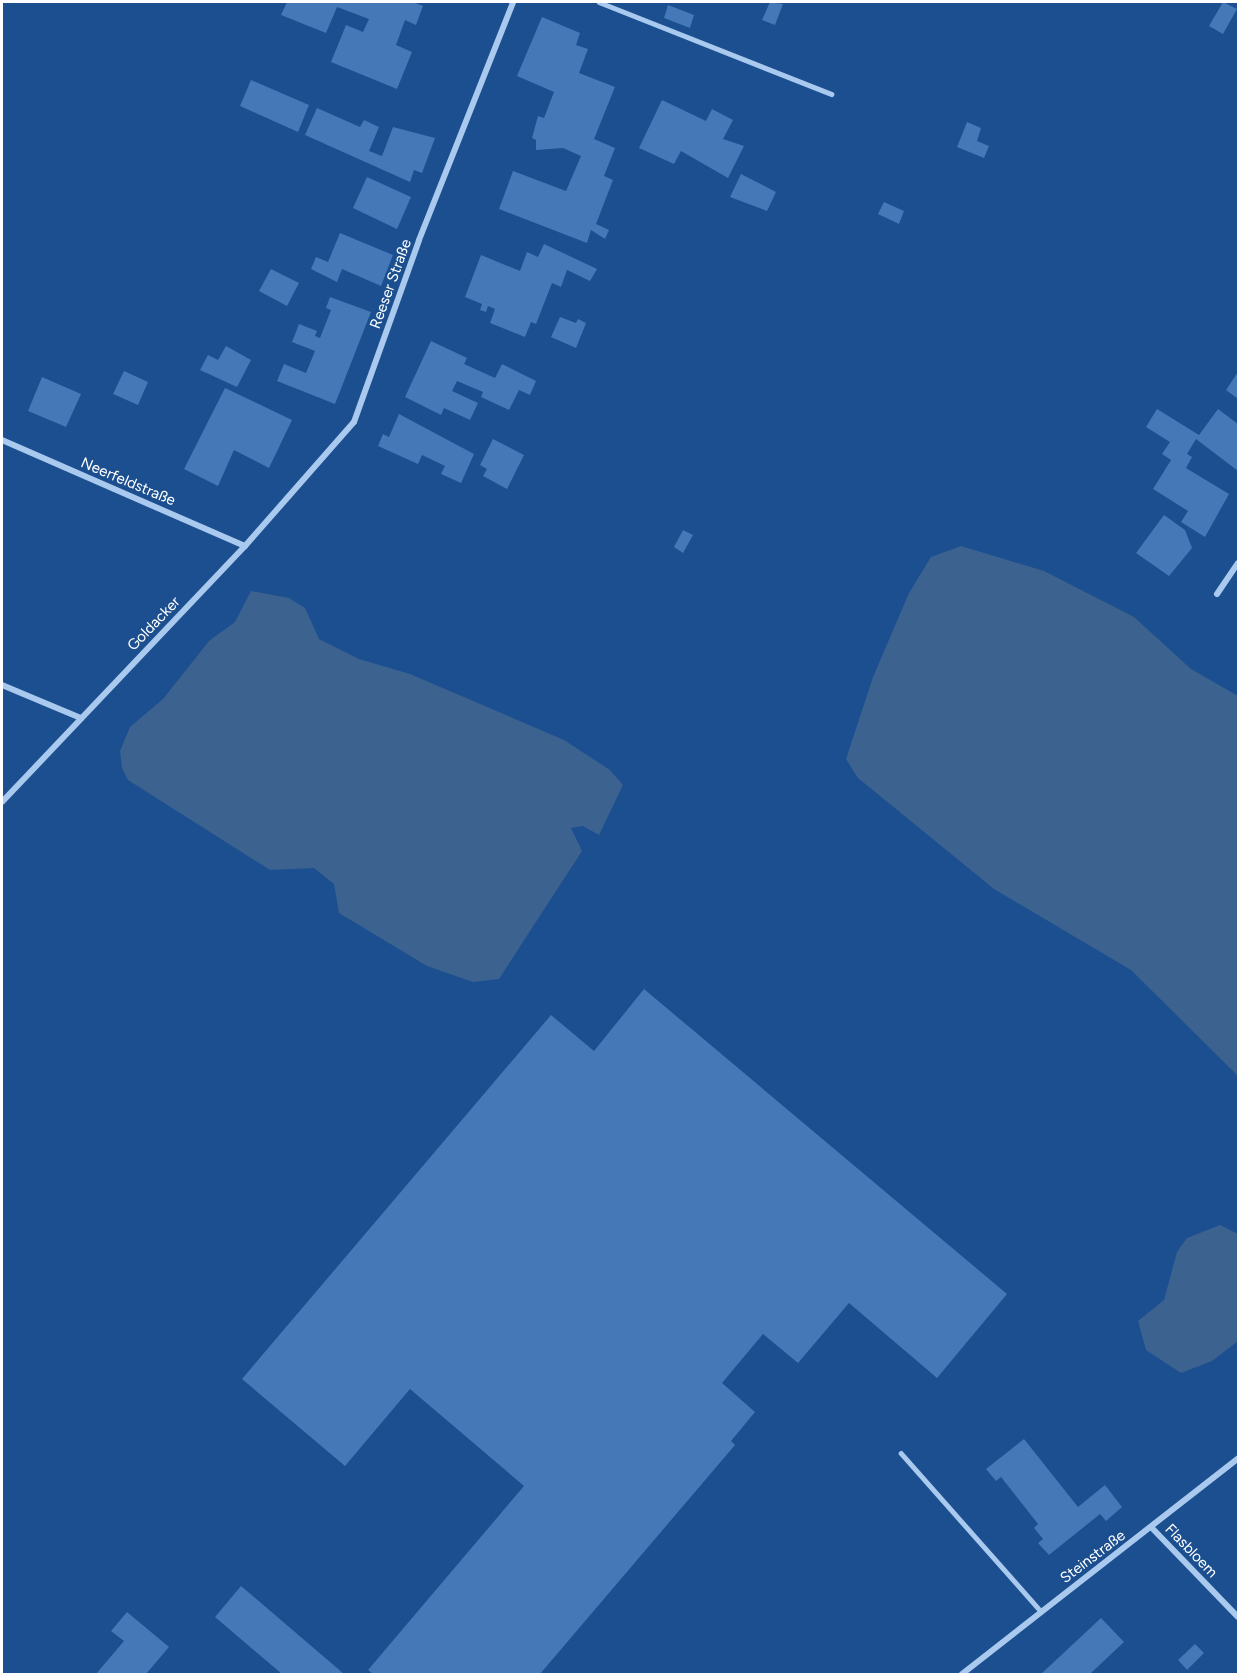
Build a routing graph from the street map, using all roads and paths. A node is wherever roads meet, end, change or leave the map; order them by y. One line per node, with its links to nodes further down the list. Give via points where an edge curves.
1 (513, 2): 5 (street, Reeser Straße, via 419,240 354,422)
2 (599, 2): 3 (lane)
3 (831, 94)
4 (2, 440): 5 (street, Neerfeldstraße)
5 (245, 546): 9 (street, Goldacker)
6 (1239, 563): 7 (street)
7 (1217, 594)
8 (2, 685): 9 (street)
9 (81, 718): 10 (street, Goldacker)
10 (2, 802)
11 (901, 1453): 14 (lane)
12 (1239, 1458): 13 (street, Steinstraße)
13 (1151, 1527): 14 (street, Steinstraße); 15 (street, Flasbloem)
14 (1041, 1611): 16 (street, Steinstraße)
15 (1239, 1617)
16 (962, 1674)

